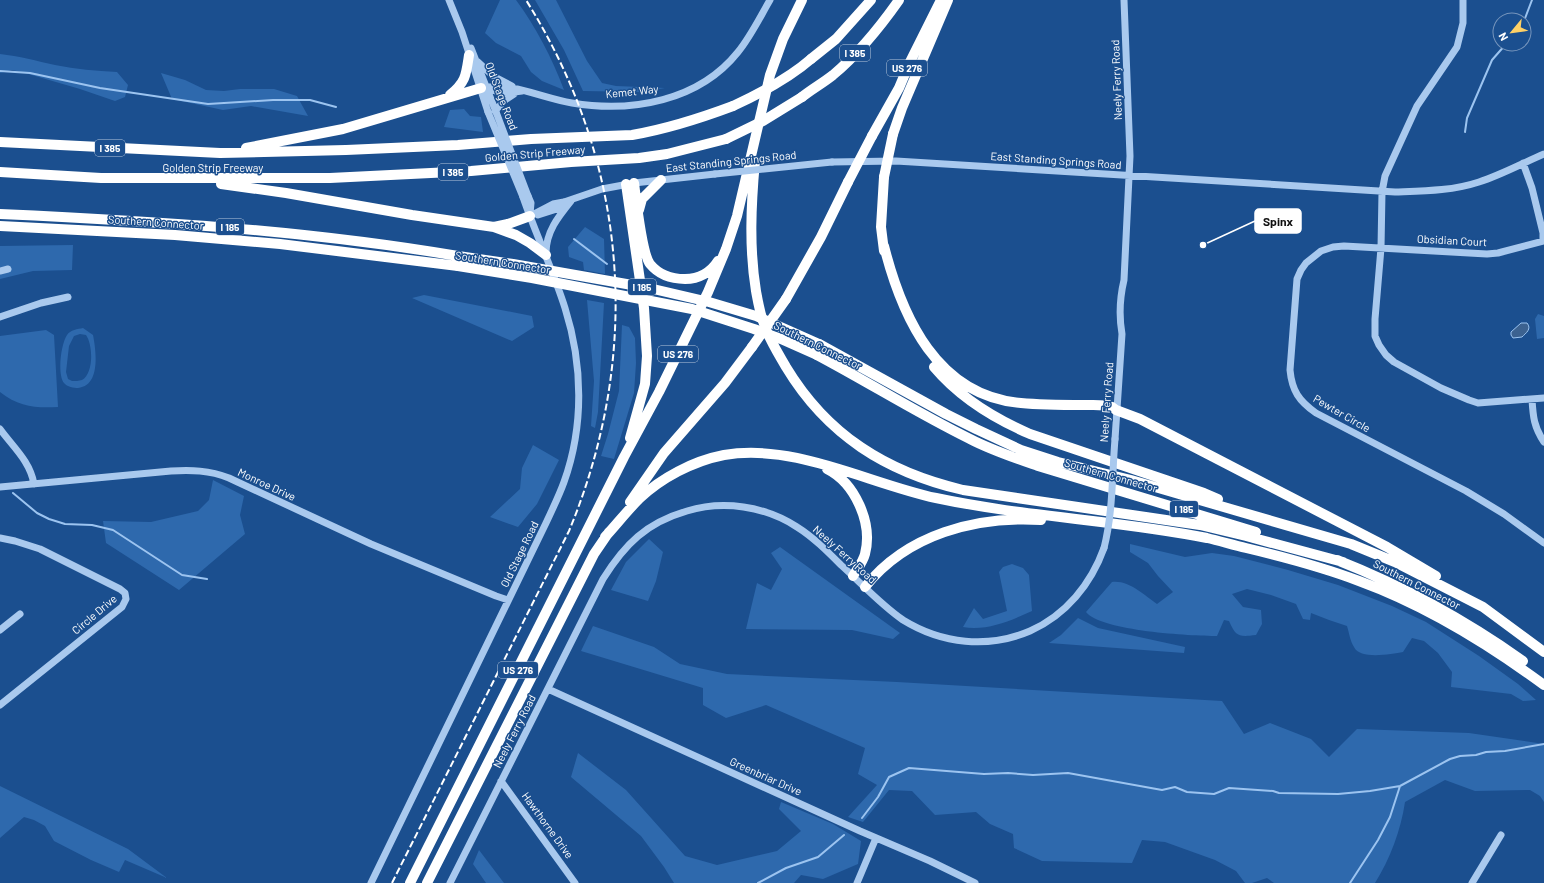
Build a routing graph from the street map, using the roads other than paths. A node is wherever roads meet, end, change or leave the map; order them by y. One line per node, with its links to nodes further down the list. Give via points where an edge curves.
1 (449, 0): 10 (street, Old Stage Road)
2 (770, 0): 12 (street, Kemet Way, via 746,40 726,65 701,84 674,97 645,103 602,106 573,103)
3 (802, 0): 15 (highway, US 276, via 770,74)
4 (871, 0): 17 (highway, Golden Strip Freeway / I 385, bridge, via 836,39 786,78 733,106 649,132 360,150)
5 (899, 0): 22 (highway, Golden Strip Freeway / I 385, bridge, via 853,56 802,97 763,121 726,138 667,154 471,171 330,178)
6 (941, 0): 52 (highway, US 276, bridge, via 821,237 786,299 725,383 664,453)
7 (948, 0): 33 (highway, bridge, via 893,134 884,177 881,227)
8 (1124, 0): 21 (street, Neely Ferry Road)
9 (1463, 0): 25 (street, via 1463,23 1457,47 1417,106 1386,172)
10 (472, 58): 11 (street, Old Stage Road); 12 (street, via 493,76); 13 (highway, via 460,87)
11 (483, 88): 12 (street, Kemet Way, via 508,93); 13 (highway); 14 (street, Old Stage Road)
12 (516, 90): 14 (street)
13 (445, 99): 17 (highway, via 342,129)
14 (493, 112): 29 (street, Old Stage Road, bridge, via 526,197)
15 (758, 129): 35 (highway, US 276, via 737,216); 56 (highway, via 751,208 752,261 764,323 780,357 804,393 827,419 854,442 899,469 943,486 995,496 1200,525)
16 (0, 142): 17 (highway, Golden Strip Freeway / I 385)
17 (220, 153)
18 (1544, 154): 19 (street, East Standing Springs Road)
19 (1523, 163): 25 (street, East Standing Springs Road, via 1467,186); 32 (street, via 1532,188)
20 (0, 172): 22 (highway, Golden Strip Freeway / I 385, via 101,178)
21 (1129, 175): 23 (street, East Standing Springs Road, bridge, via 896,161 832,162); 25 (street, East Standing Springs Road); 44 (street, Neely Ferry Road)
22 (177, 179): 31 (highway, via 286,193)
23 (661, 180): 24 (street, East Standing Springs Road); 27 (highway, via 642,199)
24 (630, 184): 26 (street, East Standing Springs Road, via 602,189); 27 (highway); 47 (highway, via 647,356 645,384)
25 (1382, 192): 34 (street)
26 (572, 199): 29 (street, East Standing Springs Road, via 564,202 560,208); 36 (street, via 550,230)
27 (638, 212): 35 (highway, via 649,263 663,275 677,279 696,278 714,268)
28 (0, 214): 37 (highway, Southern Connector / I 185, via 238,228 369,242)
29 (530, 216): 31 (highway); 36 (street, Old Stage Road)
30 (0, 226): 37 (highway, Southern Connector / I 185, via 175,235)
31 (494, 227): 36 (highway, via 516,235)
32 (1544, 241): 34 (street, Obsidian Court, via 1487,254)
33 (884, 246): 44 (highway, via 899,297 914,329 940,365 963,384 979,393 1006,402 1108,405); 51 (highway, via 891,289 909,333 942,377 983,411 1030,434 1204,493)
34 (1381, 248): 43 (street, via 1375,336 1386,355 1441,388 1468,400 1478,403); 54 (street, Pewter Circle, via 1333,247 1311,258 1301,270 1297,280 1290,370 1291,384 1297,395 1316,413 1466,491)
35 (726, 249): 47 (highway, US 276, via 708,292)
36 (546, 255): 59 (street, Old Stage Road, via 565,307 575,346 579,389 577,428 563,483)
37 (458, 261): 51 (highway, Southern Connector / I 185, bridge, via 513,264 649,288 756,316 819,344 946,414 1021,450); 56 (highway, Southern Connector / I 185, bridge, via 692,309 754,328 817,355 971,440 1003,454 1270,536)
38 (8, 269): 39 (street)
39 (0, 271)
40 (68, 297): 41 (street)
41 (0, 317)
42 (1544, 398): 43 (street)
43 (1532, 399): 46 (street, via 1534,422)
44 (1116, 410): 58 (street, Neely Ferry Road, bridge, via 1110,507 1104,548 1094,571 1081,591 1057,615 1025,633 992,641 957,641 922,631 902,619); 60 (highway, via 1140,419 1386,547 1456,588)
45 (0, 429): 49 (street, via 27,462)
46 (1544, 442)
47 (624, 457): 72 (highway, US 276)
48 (810, 462): 52 (highway, via 780,454 751,452 722,455 693,464 665,479 639,499); 55 (highway, via 936,498 1189,535); 57 (highway, via 832,472 846,484 861,510 866,546 863,559)
49 (34, 484): 50 (street, Monroe Drive); 59 (street, Monroe Drive, via 171,471 194,470 212,473 229,478 371,544)
50 (0, 487)
51 (1255, 516): 60 (highway, Southern Connector / I 185, via 1351,544 1395,562)
52 (605, 537): 73 (highway, US 276, via 594,554)
53 (0, 538): 67 (street, Circle Drive, via 40,549 120,589 126,599 122,607)
54 (1544, 543)
55 (1230, 544): 58 (highway, via 1046,520 995,520 960,526 916,544 887,564); 65 (highway, via 1358,580 1402,599 1477,639)
56 (1342, 562): 64 (highway, Southern Connector / I 185, via 1437,606)
57 (853, 576): 58 (street, Neely Ferry Road); 66 (street, Neely Ferry Road, via 816,540 792,524 767,513 736,506 714,506 670,516 641,533 620,554 603,579)
58 (865, 587)
59 (508, 600): 71 (street, Old Stage Road)
60 (1483, 608): 63 (highway, Southern Connector / I 185)
61 (20, 614): 62 (street)
62 (0, 630)
63 (1544, 652)
64 (1544, 676)
65 (1544, 685)
66 (548, 689): 68 (street, Neely Ferry Road); 70 (street, Greenbriar Drive)
67 (0, 705)
68 (501, 781): 74 (street, Neely Ferry Road); 75 (street, Hawthorne Drive)
69 (1502, 835): 78 (street)
70 (876, 838): 76 (street); 77 (street, Greenbriar Drive)
71 (371, 883)
72 (410, 883)
73 (427, 883)
74 (450, 883)
75 (576, 883)
76 (857, 883)
77 (975, 883)
78 (1472, 883)

